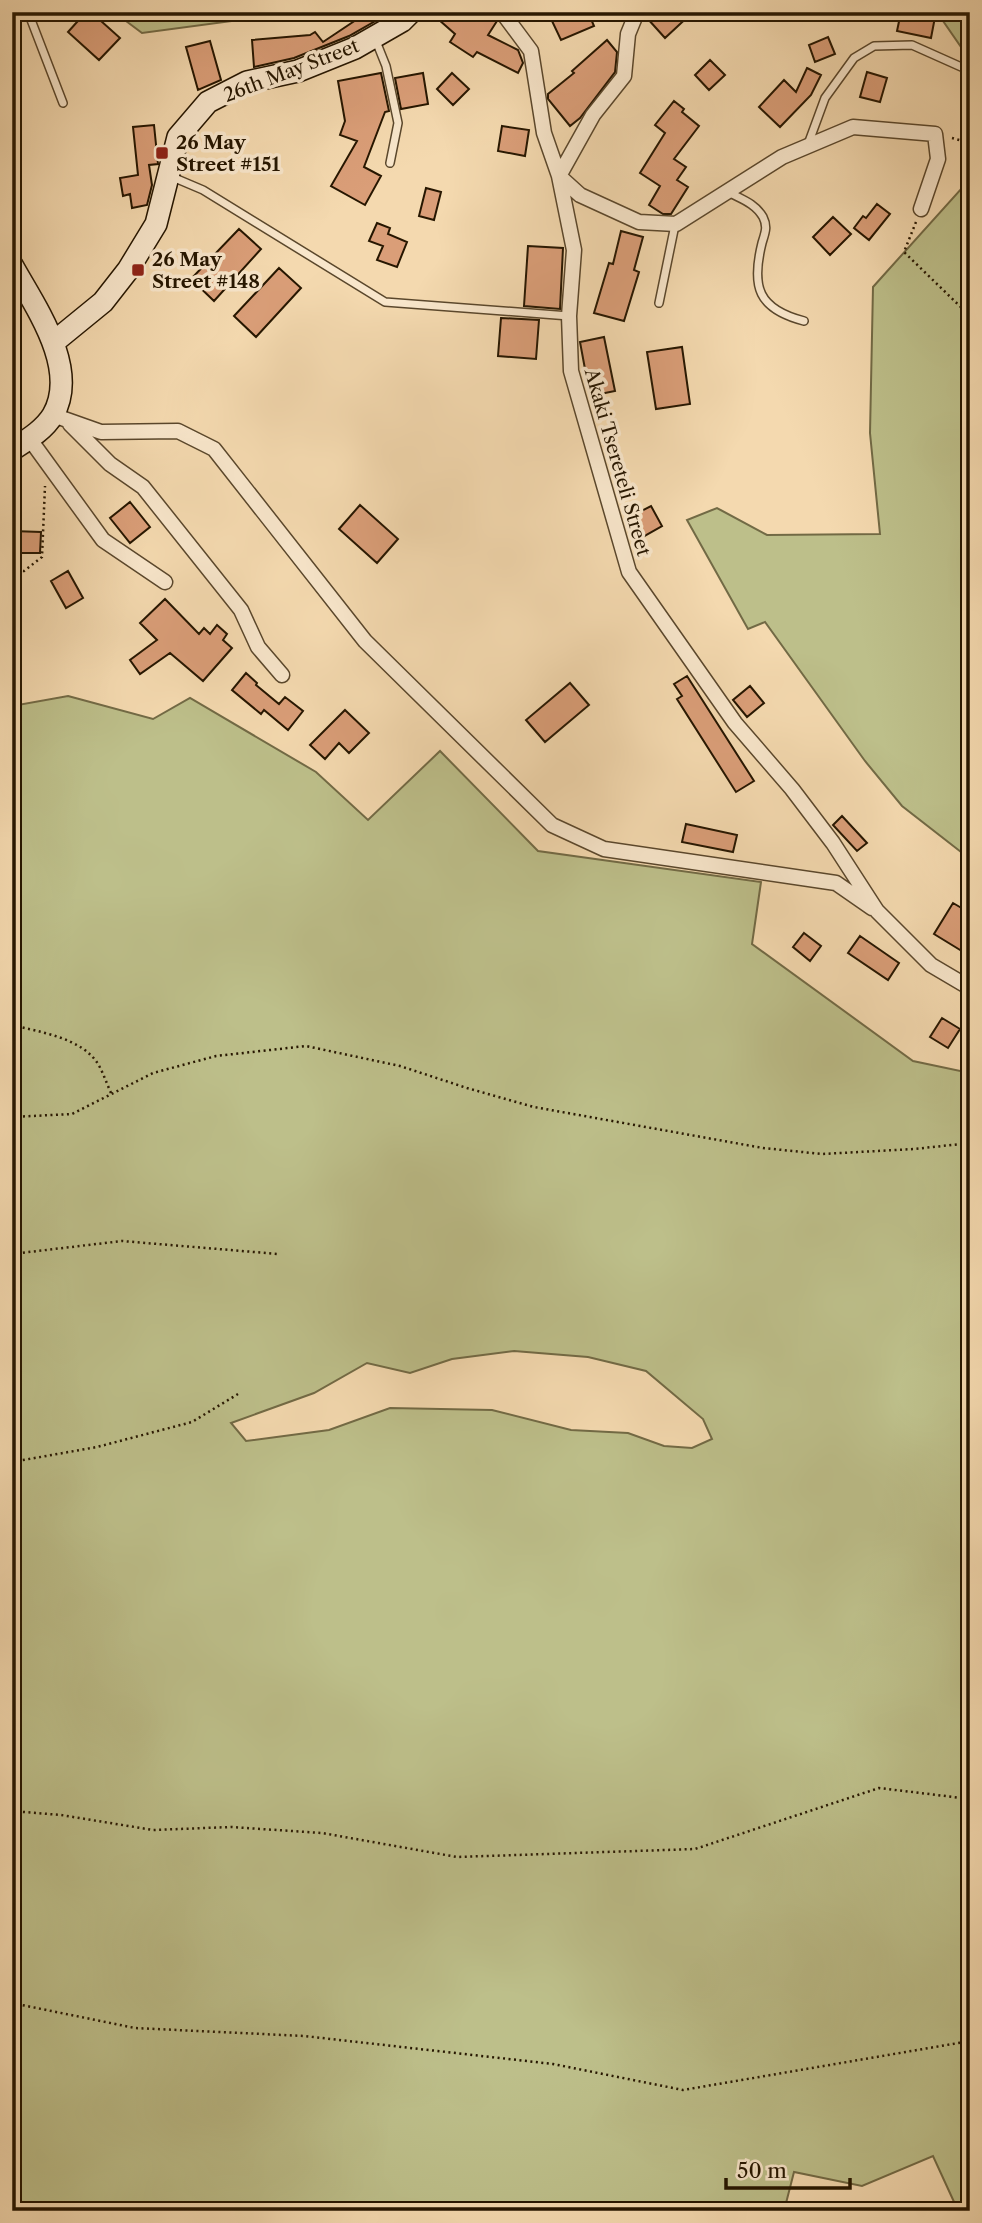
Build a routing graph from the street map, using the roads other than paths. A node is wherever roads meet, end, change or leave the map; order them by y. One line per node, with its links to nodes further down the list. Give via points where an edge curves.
1 (29, 12): 7 (lane)
2 (411, 12): 5 (main road, 26th May Street)
3 (502, 12): 11 (street, Akaki Tsereteli Street, via 531,51 544,133)
4 (637, 12): 11 (street, via 628,34 624,76 593,115)
5 (374, 37): 9 (lane, via 386,66 398,123); 10 (main road, 26th May Street, via 298,71 247,82 208,102 178,137)
6 (968, 70): 8 (lane, via 912,46 874,46 854,58 825,98)
7 (64, 103)
8 (807, 147): 12 (street); 13 (street, via 853,127 935,134 938,159)
9 (390, 163)
10 (170, 176): 17 (lane, via 203,190 385,302); 19 (main road, 26th May Street, via 156,224 128,270 103,302)
11 (559, 176): 14 (street, via 580,195 639,222); 17 (street, Akaki Tsereteli Street, via 574,250)
12 (727, 192): 14 (street); 18 (lane, via 755,206 764,219 767,229 756,280 760,294 779,312)
13 (920, 209)
14 (676, 224): 16 (lane)
15 (12, 265): 19 (main road)
16 (659, 303)
17 (569, 316): 24 (street, Akaki Tsereteli Street, via 571,371 629,572 735,723 834,843)
18 (804, 321)
19 (54, 342): 20 (main road, via 61,382)
20 (53, 415): 21 (main road); 23 (street, via 70,424 110,464 143,487 241,610 258,646); 24 (street, via 101,432 178,431 214,449 365,641 551,825 604,849 836,883)
21 (21, 444): 22 (street, via 46,462 103,540)
22 (165, 582)
23 (282, 675)
24 (877, 911): 25 (street, Akaki Tsereteli Street, via 930,965)
25 (970, 988)

